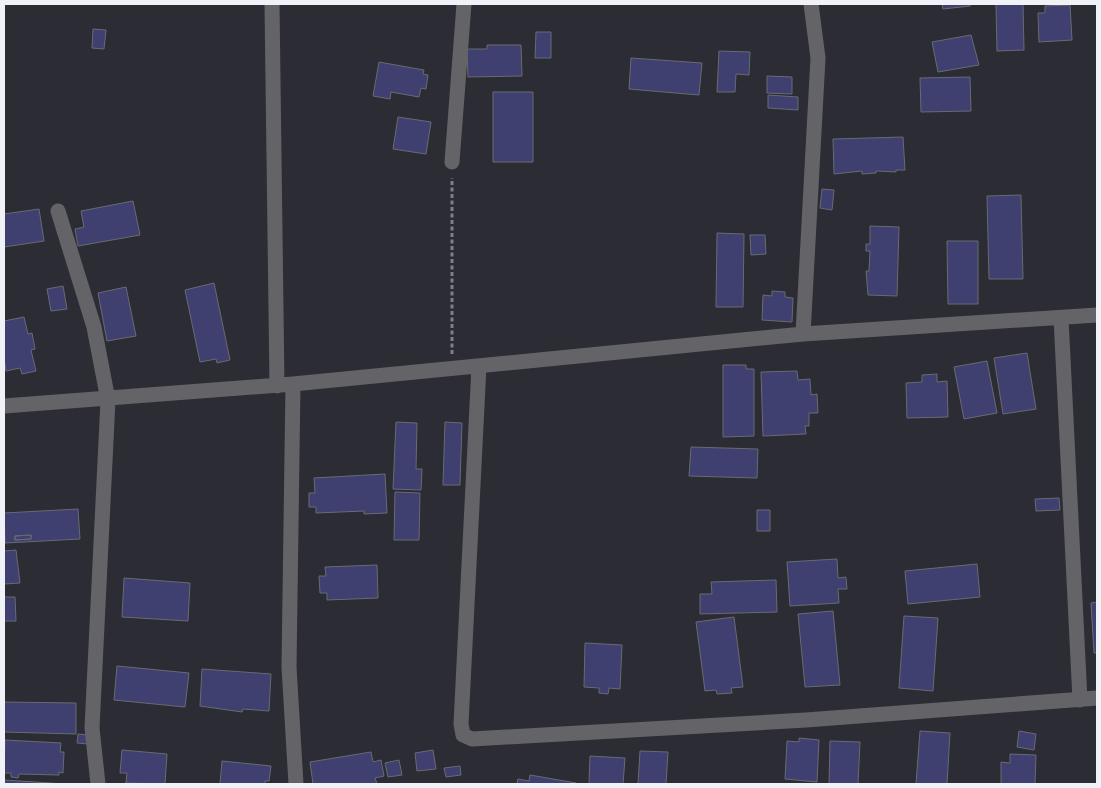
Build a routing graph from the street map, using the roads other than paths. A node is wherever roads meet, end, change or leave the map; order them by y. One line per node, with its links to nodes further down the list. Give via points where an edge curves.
1 (272, 4): 11 (street)
2 (464, 4): 4 (street)
3 (811, 4): 8 (street, via 818,58)
4 (452, 162)
5 (58, 210): 12 (street, via 94,327)
6 (1097, 315): 7 (street)
7 (1061, 318): 8 (street); 15 (street)
8 (803, 334): 9 (street)
9 (479, 366): 10 (street); 15 (street, via 465,619 463,734 472,739 624,732)
10 (293, 384): 11 (street); 17 (street, via 289,667)
11 (277, 386): 12 (street)
12 (108, 400): 13 (street); 16 (street, via 92,728)
13 (4, 406)
14 (1097, 698): 15 (street)
15 (1080, 700)
16 (98, 784)
17 (296, 784)

